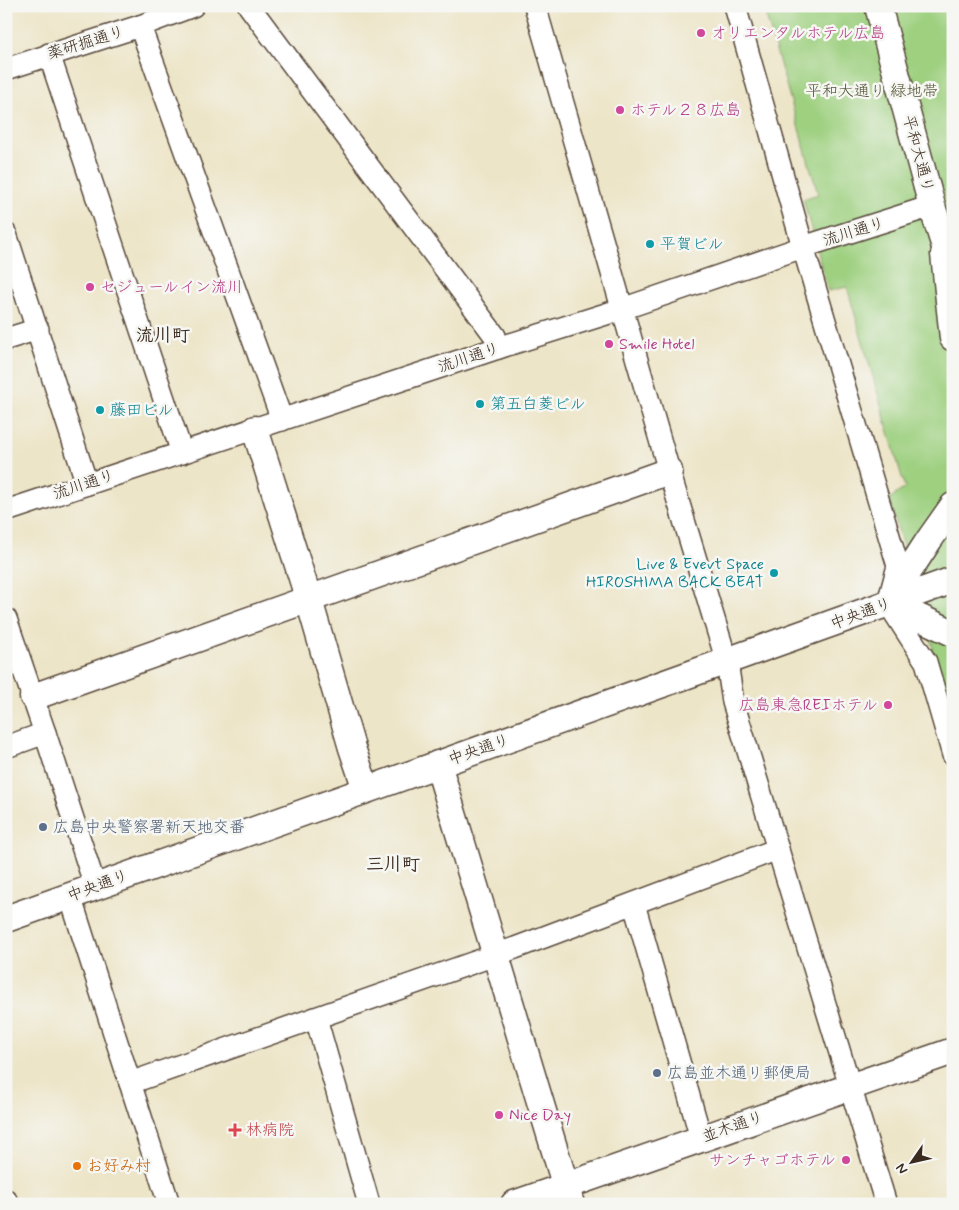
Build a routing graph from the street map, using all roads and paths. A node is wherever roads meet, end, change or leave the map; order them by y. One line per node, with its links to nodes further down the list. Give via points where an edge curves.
1 (249, 6): 18 (street, via 494,336)
2 (535, 6): 14 (street)
3 (735, 6): 11 (street)
4 (189, 7): 6 (street, 薬研掘通り)
5 (882, 13): 9 (street, 平和大通り)
6 (140, 26): 7 (street, 薬研掘通り); 19 (street)
7 (50, 54): 8 (street, 薬研掘通り); 21 (street)
8 (6, 69)
9 (932, 206): 11 (street, 流川通り); 12 (street, 平和大通り)
10 (6, 234): 15 (street)
11 (804, 247): 14 (street, 流川通り); 28 (street, via 898,566)
12 (947, 247): 13 (street, 平和大通り); 16 (street)
13 (953, 272)
14 (622, 309): 18 (street, 流川通り); 22 (street)
15 (38, 329): 17 (street); 23 (street)
16 (953, 338)
17 (6, 339)
18 (498, 348): 19 (street, 流川通り)
19 (282, 420): 20 (street, 流川通り)
20 (255, 429): 21 (street, 流川通り); 27 (street)
21 (182, 453): 23 (street, 流川通り)
22 (669, 470): 27 (street); 31 (street)
23 (87, 484): 25 (street, 流川通り)
24 (953, 506): 28 (street)
25 (6, 511)
26 (953, 580): 28 (street, 中央通り)
27 (308, 600): 32 (street); 37 (street)
28 (888, 603): 30 (street); 31 (street, 中央通り); 35 (street, via 926,662)
29 (7, 625): 32 (street)
30 (953, 633)
31 (727, 662): 36 (street, 中央通り); 38 (street, via 734,702)
32 (33, 697): 33 (street)
33 (45, 732): 34 (street); 39 (street)
34 (6, 747)
35 (953, 755)
36 (438, 764): 37 (street, 中央通り); 43 (street)
37 (366, 789): 39 (street, 中央通り)
38 (778, 849): 41 (street); 47 (street)
39 (95, 886): 40 (street, 中央通り)
40 (70, 896): 42 (street, 中央通り); 46 (street)
41 (634, 904): 43 (street); 48 (street)
42 (6, 919)
43 (496, 955): 44 (street); 49 (street)
44 (316, 1018): 46 (street); 53 (street)
45 (953, 1051): 47 (street, 並木通り)
46 (130, 1083): 52 (street)
47 (851, 1087): 48 (street, 並木通り); 55 (street)
48 (701, 1138): 49 (street, 並木通り)
49 (569, 1195): 54 (street, 並木通り)
50 (6, 1200): 51 (street)
51 (8, 1204)
52 (169, 1204)
53 (369, 1204)
54 (514, 1204)
55 (886, 1204)

